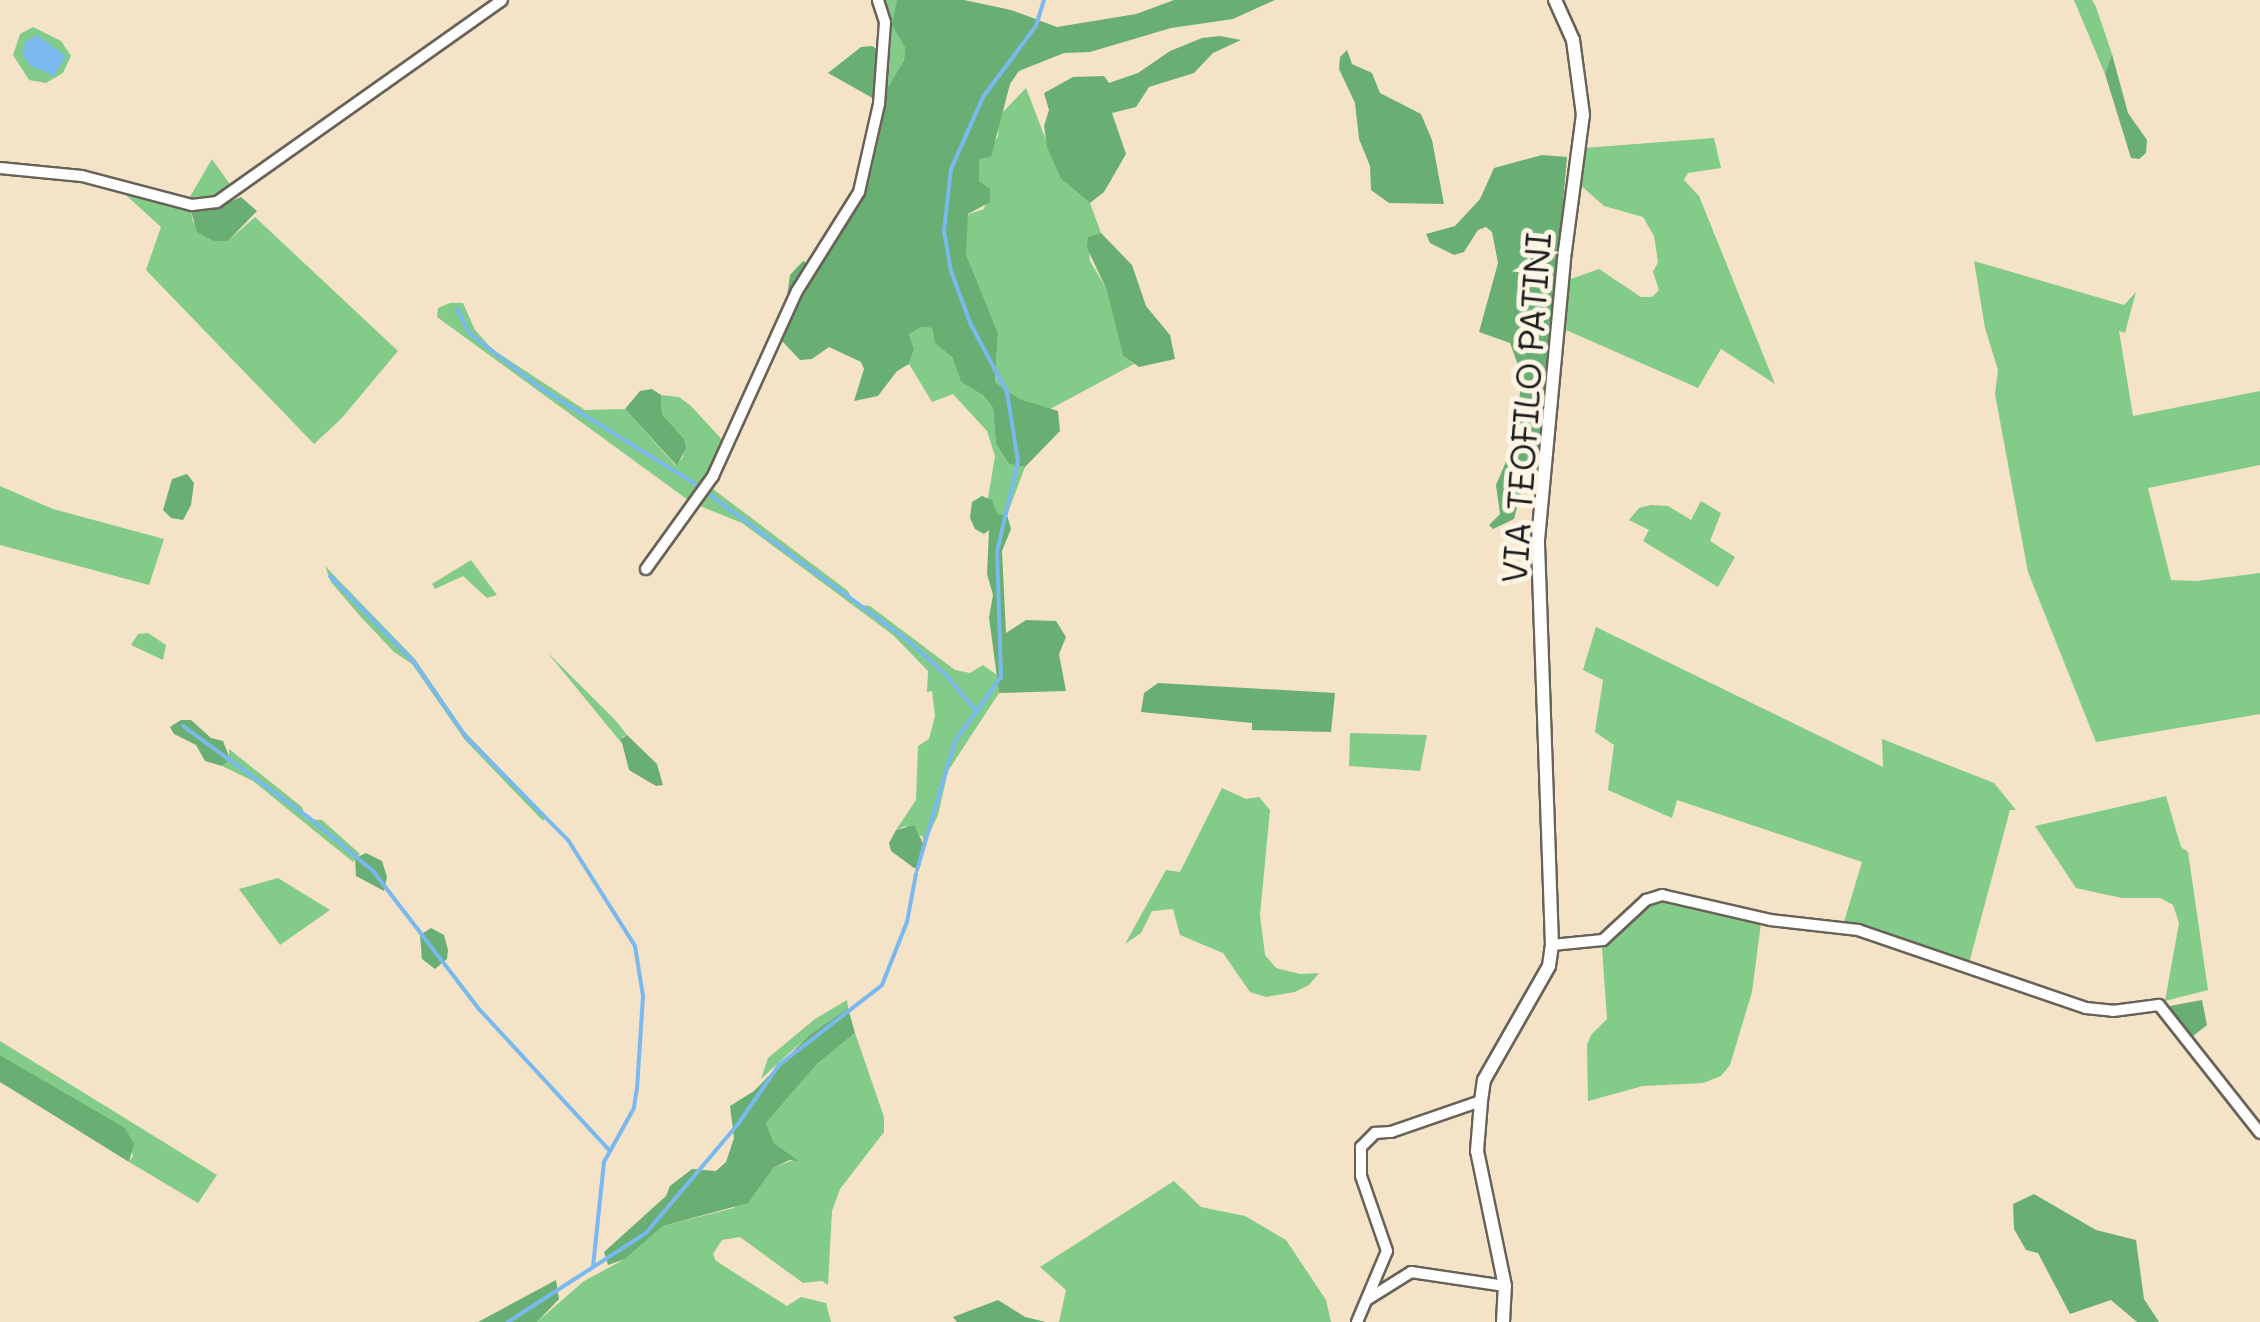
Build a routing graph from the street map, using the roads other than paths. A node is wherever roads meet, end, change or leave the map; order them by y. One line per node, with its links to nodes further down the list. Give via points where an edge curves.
1 (502, 0): 4 (street, via 217,202 192,205 82,176)
2 (878, 0): 5 (street, via 885,22 879,104 859,192 797,292 713,476)
3 (1555, 0): 6 (street, VIA TEOFILO PATINI, via 1573,40 1583,116 1538,540)
4 (0, 168)
5 (646, 569)
6 (1552, 945): 7 (street, VIA TEOFILO PATINI, via 1549,966 1484,1080); 8 (street, via 1603,940 1646,900 1662,895 1770,920 1858,930 2086,1008 2159,1005)
7 (1481, 1101): 9 (street, via 1477,1151); 10 (street, via 1375,1133 1361,1147 1361,1176 1387,1251)
8 (2260, 1133)
9 (1505, 1286): 10 (street, via 1411,1272); 12 (street)
10 (1368, 1299): 11 (street)
11 (1357, 1322)
12 (1503, 1322)

